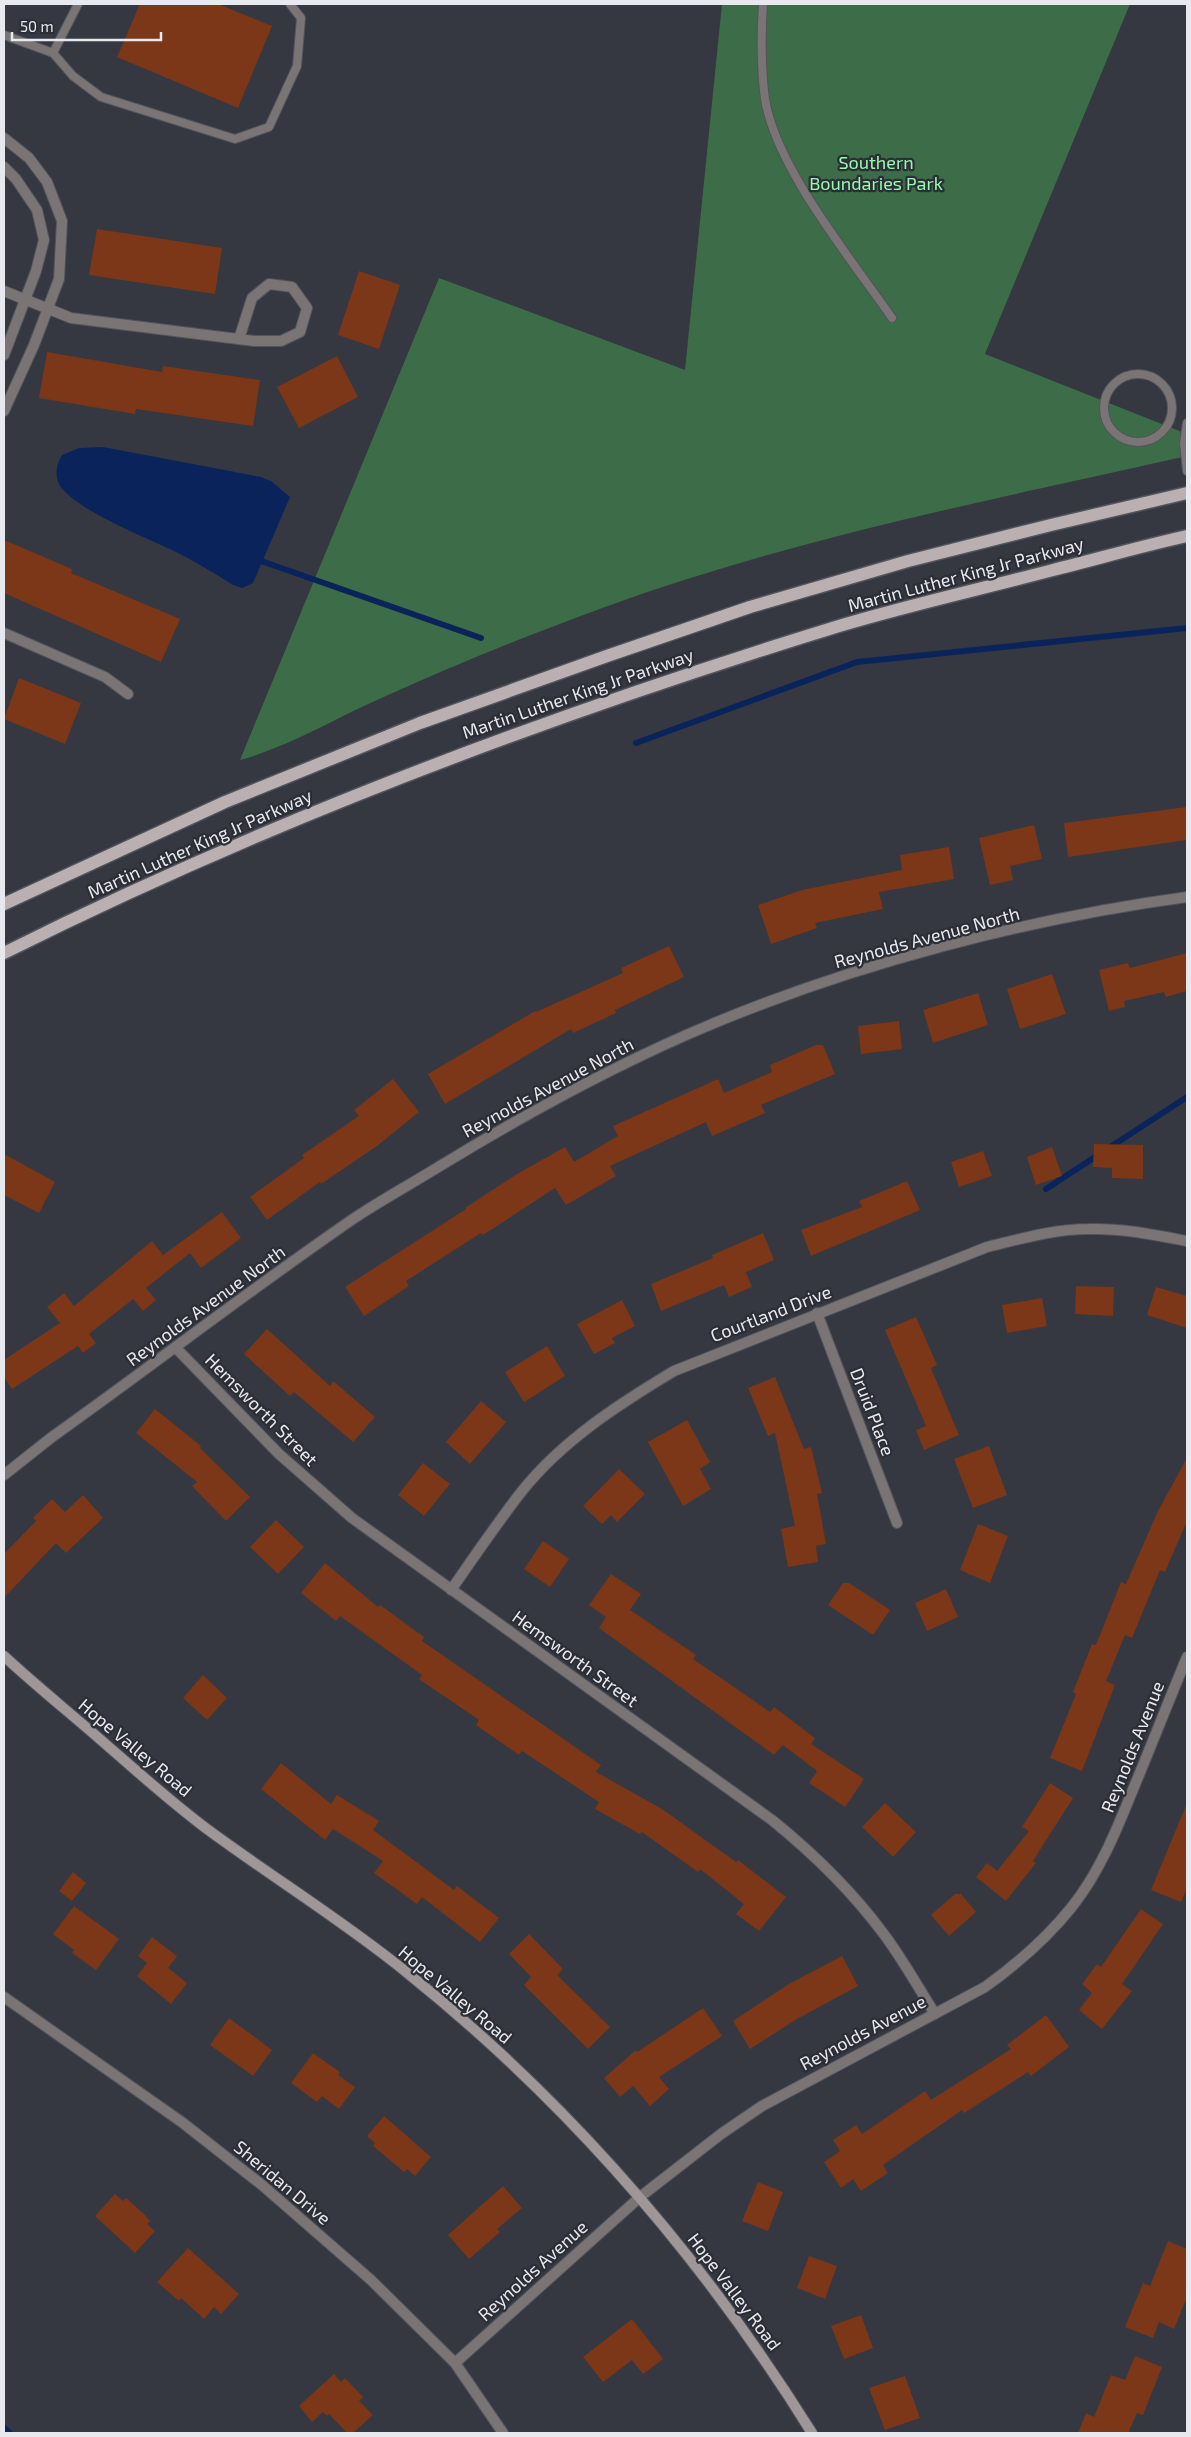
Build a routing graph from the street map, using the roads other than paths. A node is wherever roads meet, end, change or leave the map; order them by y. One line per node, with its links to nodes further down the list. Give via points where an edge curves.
1 (78, 4): 5 (lane)
2 (290, 4): 5 (lane, via 301,18 297,66 269,127 235,139 101,97 73,76)
3 (763, 4): 11 (lane, via 765,99 779,144 808,196)
4 (4, 35): 5 (lane)
5 (52, 53)
6 (4, 138): 10 (street, via 29,158 47,182 62,221 59,279)
7 (4, 168): 9 (street, via 16,179 37,210 44,240)
8 (4, 291): 9 (street)
9 (25, 300): 10 (street); 13 (street)
10 (47, 309): 12 (street, via 71,318); 14 (street)
11 (892, 318)
12 (238, 339): 12 (street, via 281,341 300,332 307,308 292,287 269,284 252,298)
13 (4, 355)
14 (4, 411)
15 (1170, 418): 15 (lane, via 1170,395 1156,378 1145,374 1123,377 1107,393 1104,409 1108,425 1125,439 1136,442 1152,438 1165,428); 16 (lane)
16 (1186, 424): 17 (lane)
17 (1187, 472)
18 (1187, 493): 23 (main road, Martin Luther King Jr Parkway, via 908,562 750,608 607,656 420,723 225,802)
19 (1187, 536): 24 (main road, Martin Luther King Jr Parkway, via 911,606 650,686 353,796 197,862)
20 (4, 633): 21 (street, via 105,677)
21 (128, 694)
22 (1187, 897): 27 (street, Reynolds Avenue North, via 1117,908 988,936 898,960 712,1024 538,1108 476,1144 354,1218)
23 (4, 904)
24 (4, 953)
25 (1187, 1241): 26 (street, Courtland Drive, via 1144,1233 1088,1229 1038,1234 987,1247)
26 (817, 1313): 29 (street, Druid Place); 30 (street, Courtland Drive, via 674,1370 589,1426 523,1490)
27 (176, 1348): 28 (street, Reynolds Avenue North); 30 (street, Hemsworth Street, via 278,1454 314,1486 352,1518)
28 (4, 1475)
29 (897, 1523)
30 (451, 1590): 34 (street, Hemsworth Street, via 810,1850 848,1888 884,1934)
31 (4, 1656): 35 (main road, Hope Valley Road, via 180,1808 404,1971 499,2053 591,2143)
32 (1187, 1657): 34 (street, Reynolds Avenue, via 1112,1839 1094,1876 1072,1908 1014,1966 985,1987)
33 (4, 1997): 36 (street, Sheridan Drive, via 183,2123 262,2185 371,2280)
34 (935, 2014): 35 (street, Reynolds Avenue, via 762,2106)
35 (640, 2197): 36 (street, Reynolds Avenue); 38 (main road, Hope Valley Road, via 731,2312)
36 (455, 2363): 37 (street, Sheridan Drive)
37 (503, 2433)
38 (812, 2433)

